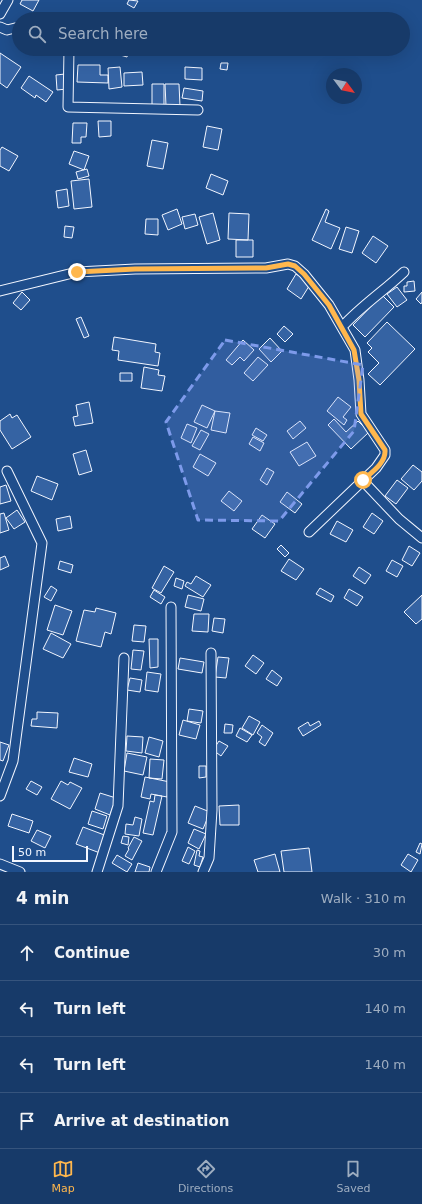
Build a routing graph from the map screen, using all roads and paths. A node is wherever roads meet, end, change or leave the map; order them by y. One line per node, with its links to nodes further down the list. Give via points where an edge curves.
1 (8, 0): 2 (street)
2 (0, 14)
3 (0, 27): 4 (street)
4 (12, 29)
5 (69, 56): 6 (street, via 68,107)
6 (198, 110)
7 (404, 272): 9 (street)
8 (0, 291): 9 (street, via 77,272 266,268 288,264 295,266 304,274)
9 (342, 326): 11 (street, via 354,350 361,414 386,455)
10 (6, 471): 17 (street, via 42,543 13,761)
11 (363, 480): 12 (street); 13 (street, via 399,519)
12 (309, 532)
13 (422, 538)
14 (171, 607): 21 (street, via 172,832)
15 (211, 653): 22 (street, via 212,810 208,858)
16 (124, 658): 20 (street, via 118,806)
17 (0, 796)
18 (0, 864): 19 (street)
19 (20, 872)
20 (97, 872)
21 (156, 872)
22 (203, 872)

